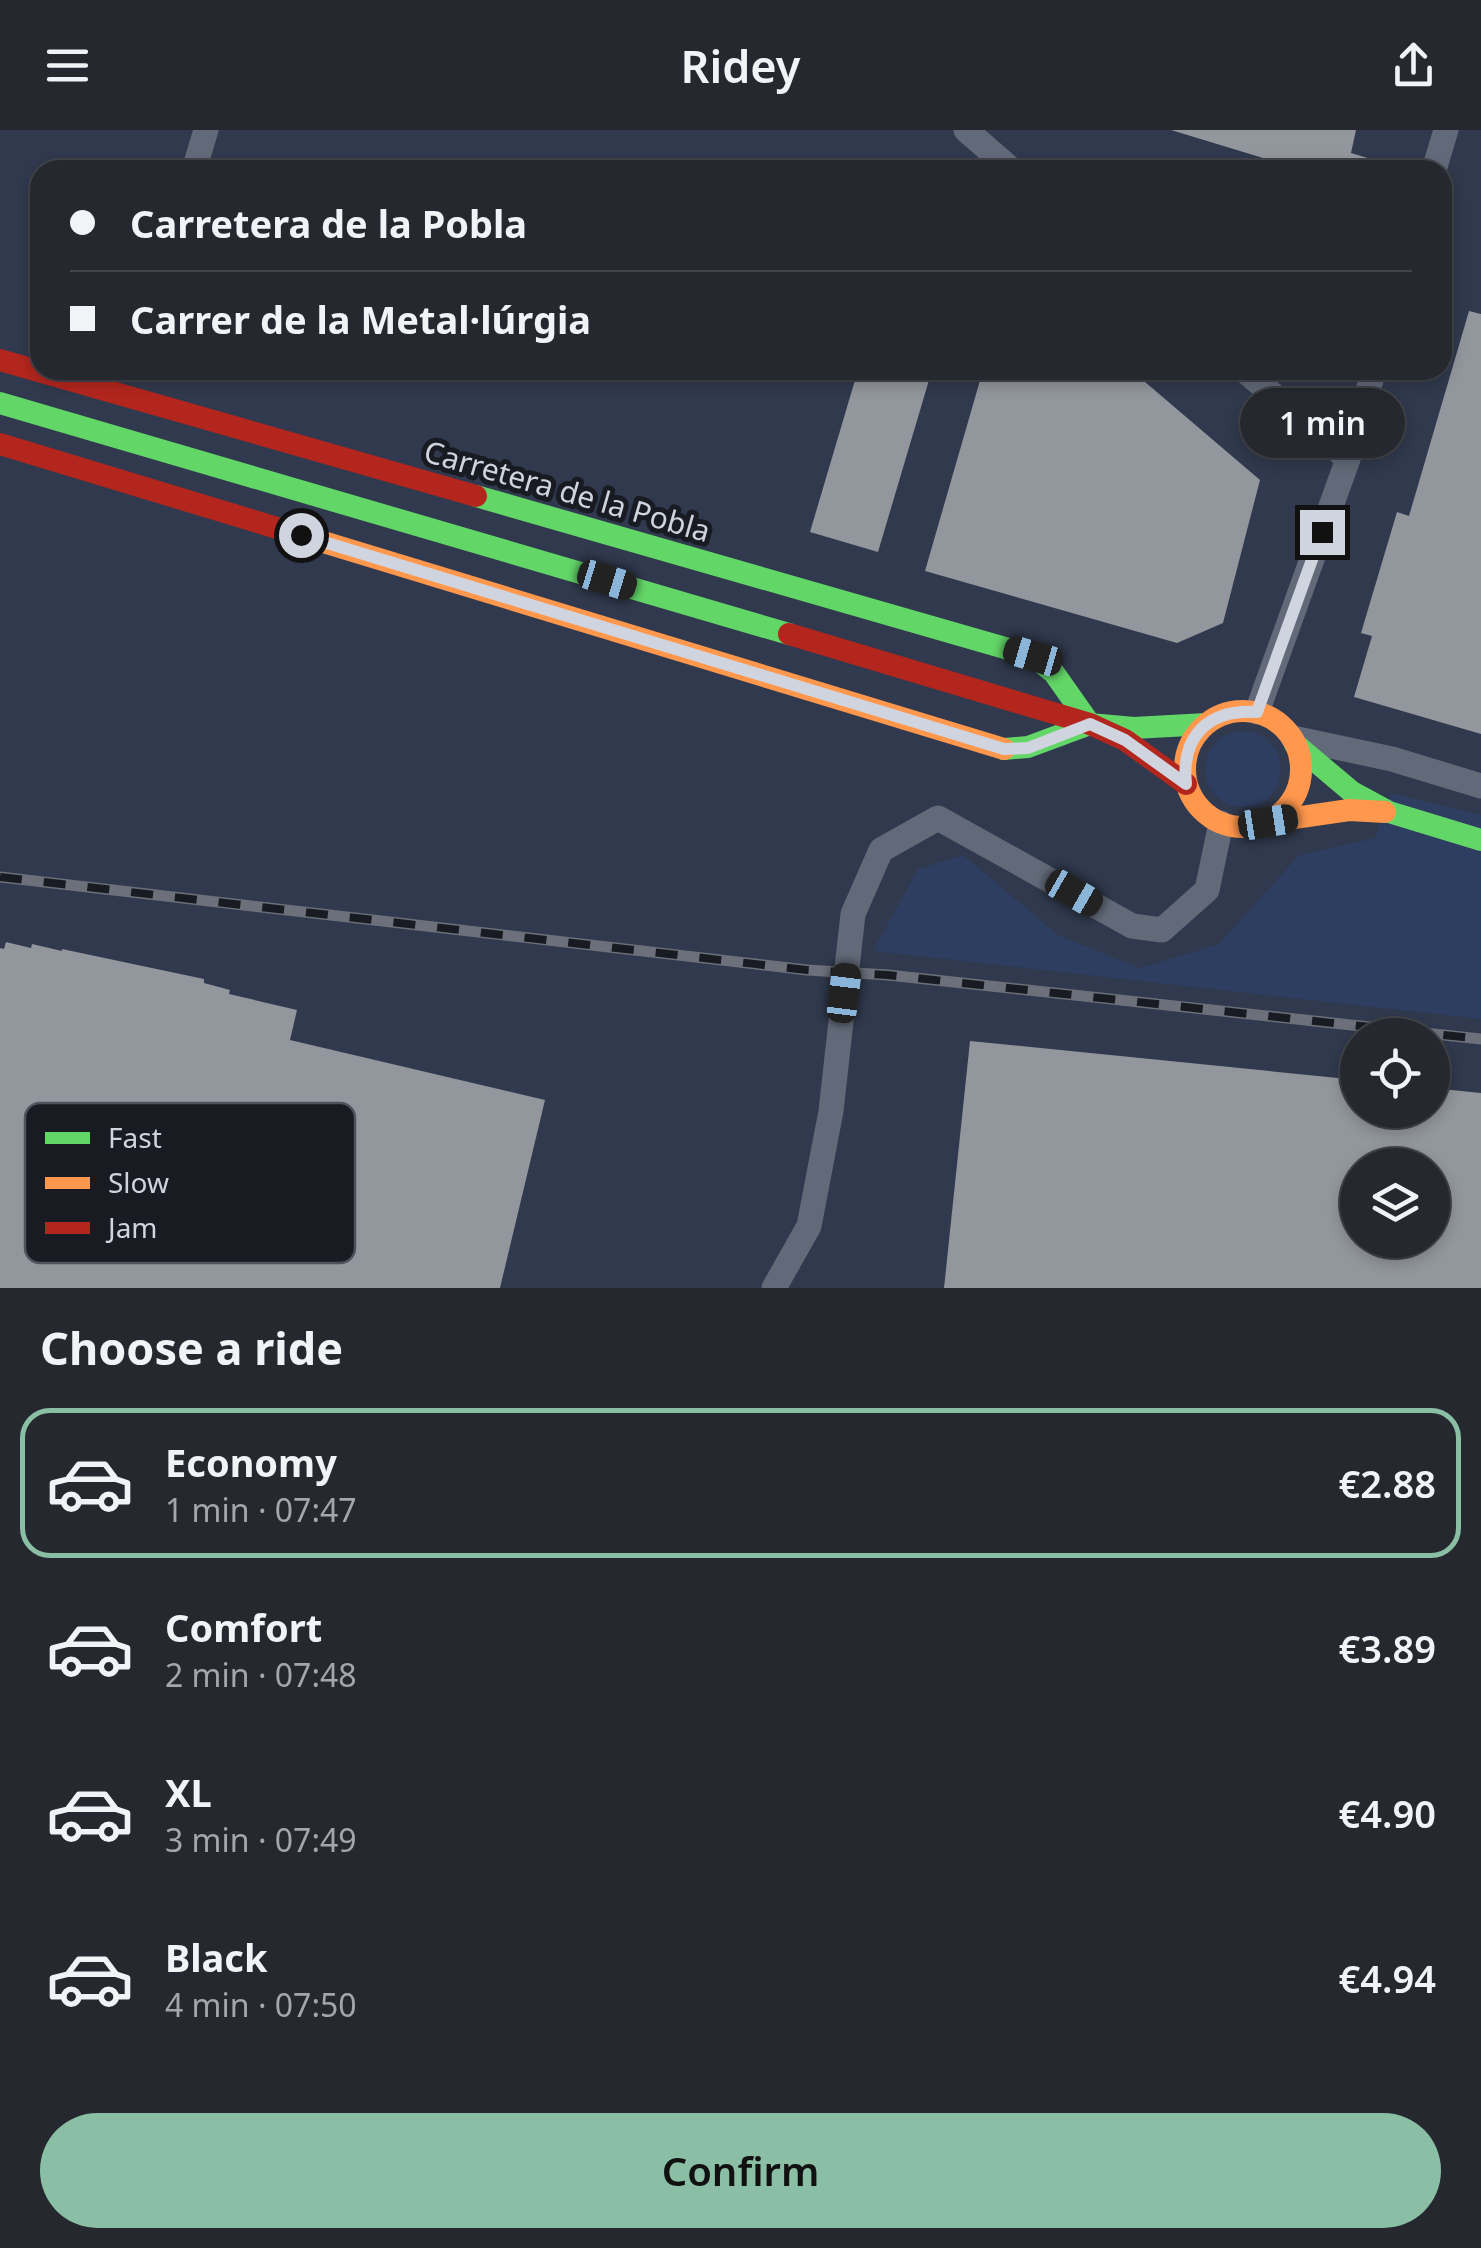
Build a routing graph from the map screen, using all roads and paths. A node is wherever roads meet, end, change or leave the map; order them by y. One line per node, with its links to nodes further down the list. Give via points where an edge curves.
1 (206, 130): 4 (street)
2 (966, 130): 5 (street)
3 (1446, 130): 6 (street)
4 (197, 160)
5 (1000, 160)
6 (1437, 160)
7 (0, 360): 8 (street, Carretera de la Pobla)
8 (30, 369)
9 (68, 380): 13 (street, Carretera de la Pobla)
10 (131, 380): 13 (street)
11 (1256, 380): 16 (street)
12 (1371, 380): 16 (street)
13 (126, 397): 18 (street, Carretera de la Pobla, via 1033,656 1054,673)
14 (0, 403): 18 (street, Carretera de la Pobla)
15 (0, 444): 18 (street, Carretera de la Pobla, via 1004,749 1028,748)
16 (1348, 460): 17 (street)
17 (1257, 712): 19 (street, via 1222,714); 20 (street, via 1283,726)
18 (1090, 724): 19 (street, Carretera de la Pobla); 21 (street, Carretera de la Pobla)
19 (1206, 724): 21 (street, via 1188,751)
20 (1294, 741): 22 (street); 23 (street, via 1352,792); 24 (street, via 1302,762 1299,788)
21 (1186, 784): 25 (street, via 1205,814)
22 (1481, 786)
23 (1389, 812): 24 (street, via 1349,810); 26 (street)
24 (1268, 822): 25 (street, via 1236,828)
25 (1221, 823): 27 (street, via 1207,890 1162,930 1132,926 938,818 881,850 853,914 809,1226)
26 (1481, 840)
27 (774, 1288)

